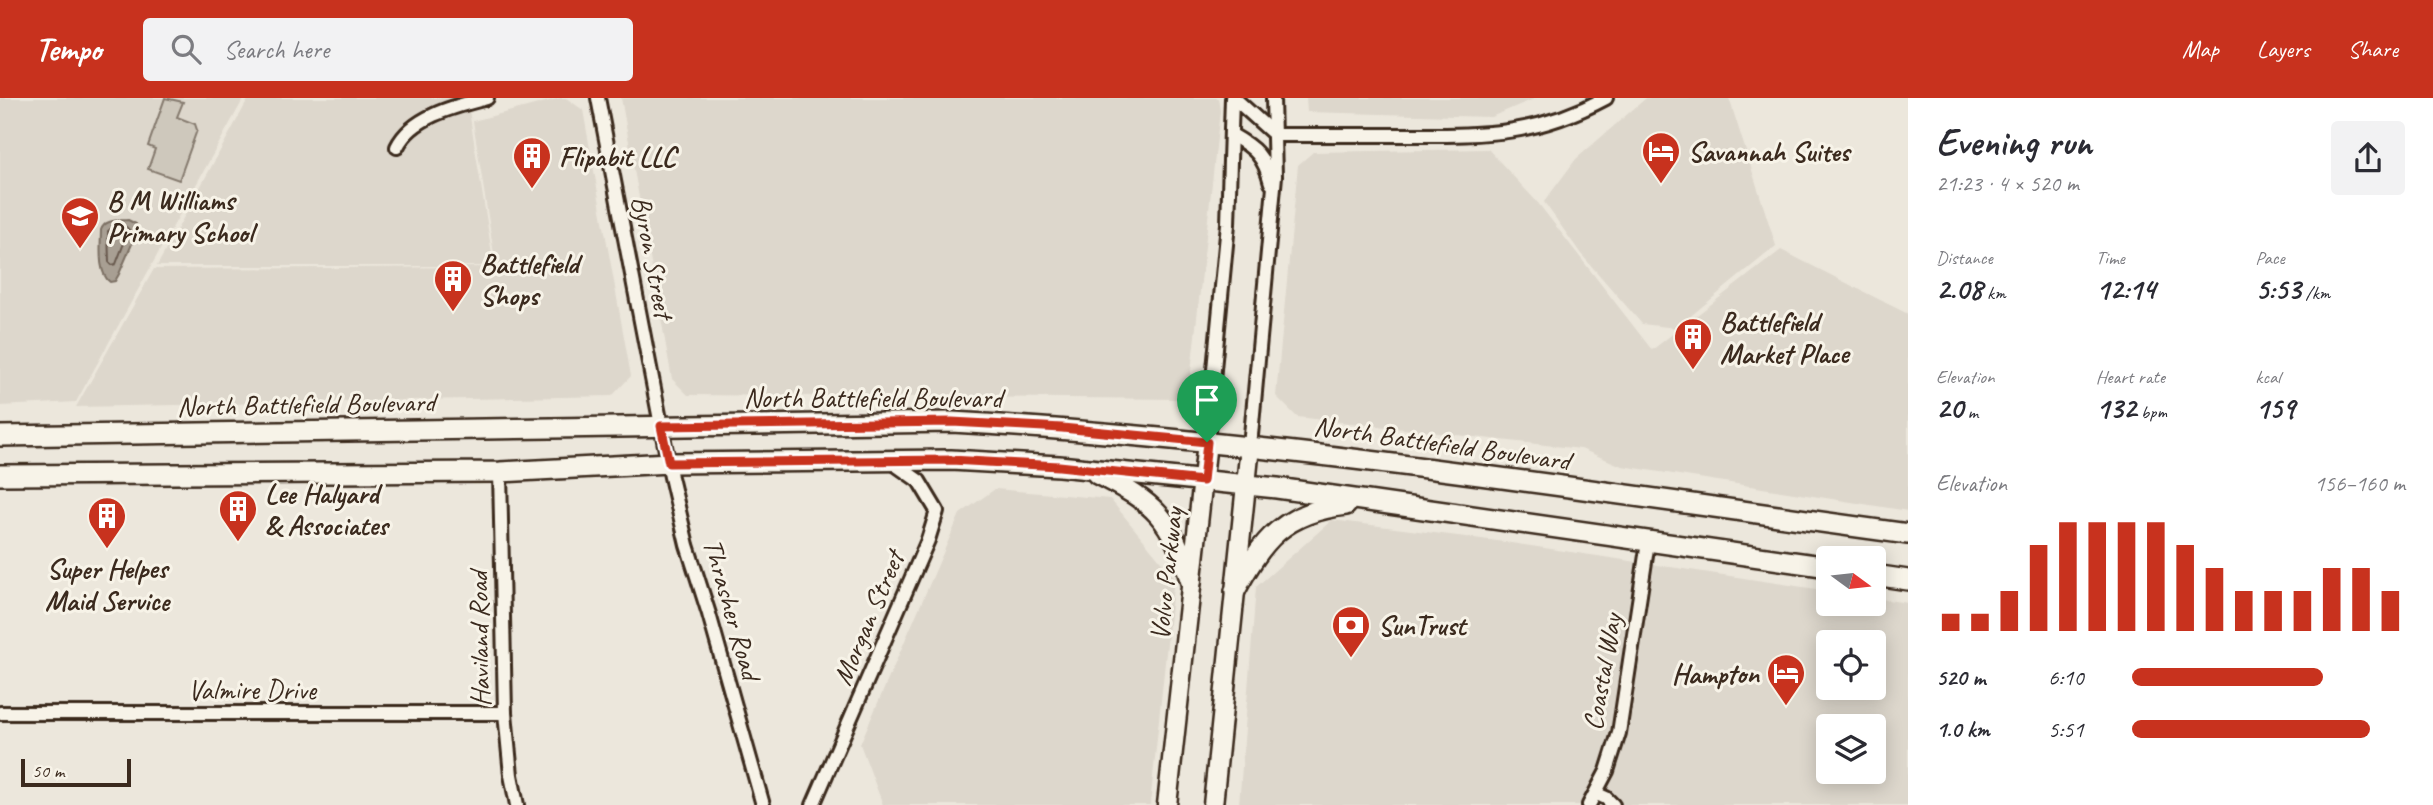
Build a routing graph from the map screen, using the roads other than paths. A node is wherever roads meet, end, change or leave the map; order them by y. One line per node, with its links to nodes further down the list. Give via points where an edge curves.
1 (487, 98): 8 (street, via 415,124)
2 (598, 98): 10 (street, Byron Street)
3 (1233, 98): 6 (street, Volvo Parkway); 7 (street)
4 (1273, 98): 7 (street)
5 (1606, 98): 7 (street, via 1565,118 1494,134)
6 (1232, 135): 9 (street, via 1253,147 1269,172); 12 (street, Volvo Parkway)
7 (1275, 135): 9 (street)
8 (397, 147)
9 (1273, 190): 13 (street)
10 (661, 426): 11 (main road, North Battlefield Boulevard); 12 (main road, North Battlefield Boulevard, via 952,422); 15 (street, Thrasher Road)
11 (0, 436)
12 (1207, 442): 13 (main road, North Battlefield Boulevard); 19 (main road, Volvo Parkway)
13 (1250, 446): 20 (main road); 22 (main road, North Battlefield Boulevard)
14 (892, 462): 15 (main road); 16 (main road, via 951,460); 34 (street, Morgan Street, via 919,481 937,511)
15 (669, 463): 17 (main road); 33 (street, Thrasher Road, via 687,545)
16 (1080, 468): 19 (main road); 27 (main road, via 1130,491 1162,517 1176,538)
17 (500, 472): 18 (main road); 30 (street, Haviland Road)
18 (0, 475)
19 (1203, 481): 20 (main road); 27 (main road, Volvo Parkway)
20 (1246, 485): 21 (main road); 28 (main road)
21 (1373, 502): 23 (main road); 28 (main road, via 1322,508 1280,527 1254,555)
22 (1908, 534)
23 (1648, 542): 24 (main road); 31 (street, Coastal Way, via 1619,733)
24 (1816, 565)
25 (1886, 577): 26 (main road)
26 (1908, 580)
27 (1191, 582): 35 (main road, Volvo Parkway)
28 (1235, 591): 36 (main road)
29 (0, 713): 30 (street, Valmire Drive)
30 (505, 713): 32 (street, Haviland Road)
31 (1593, 799): 37 (street, via 1606,798)
32 (517, 805)
33 (763, 805)
34 (813, 805)
35 (1167, 805)
36 (1213, 805)
37 (1613, 805)

